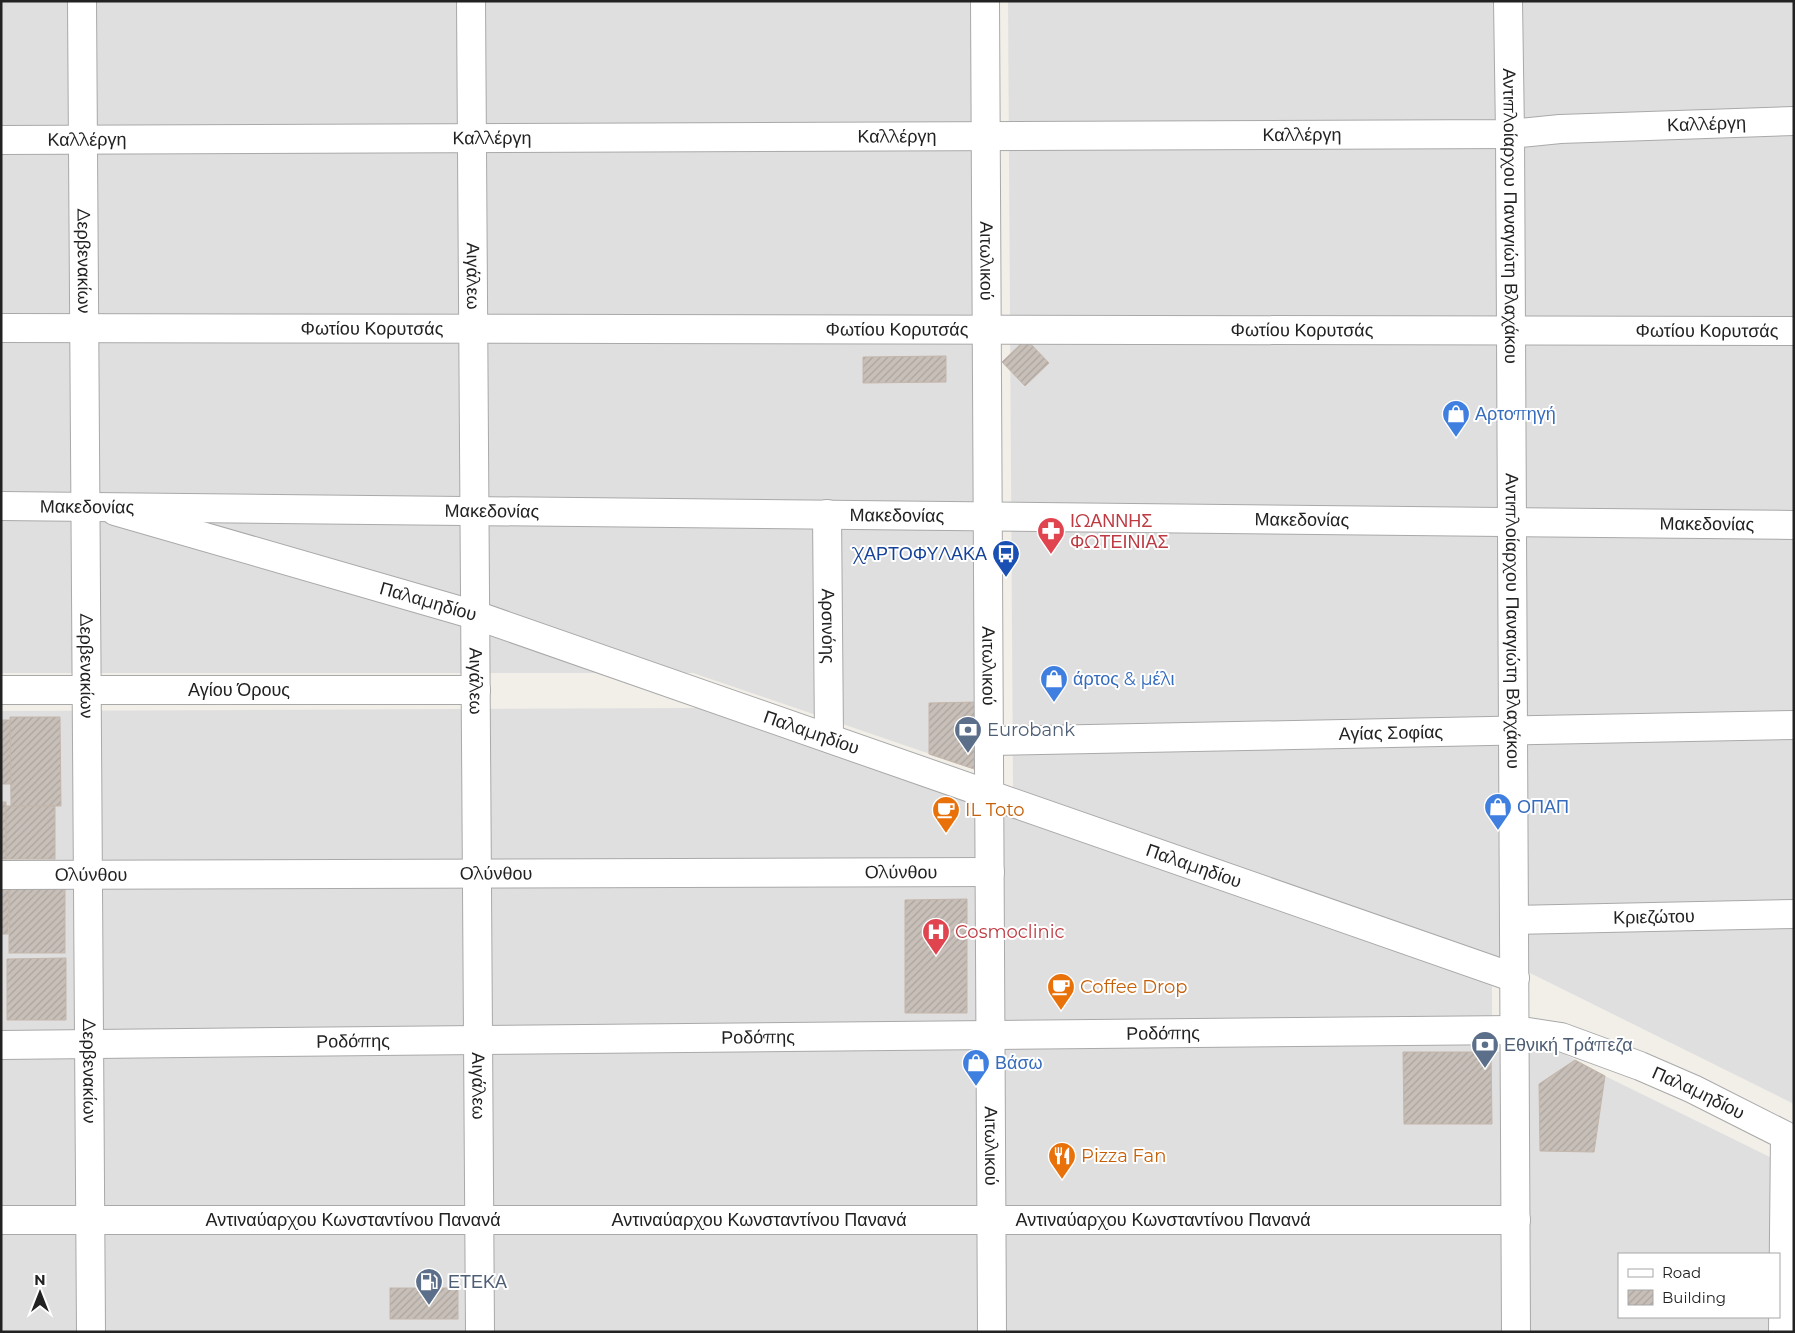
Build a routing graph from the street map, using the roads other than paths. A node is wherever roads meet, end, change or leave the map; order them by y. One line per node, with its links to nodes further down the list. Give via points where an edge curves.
1 (82, 1): 10 (street, Δερβενακίων)
2 (471, 1): 8 (street, Αιγάλεω)
3 (985, 1): 7 (street, Αιτωλικού)
4 (1508, 1): 6 (street, Αντιπλοίαρχου Παναγιώτη Βλαχάκου)
5 (1794, 121): 6 (street, Καλλέργη, via 1560,129)
6 (1510, 134): 7 (street, Καλλέργη); 15 (street, Αντιπλοίαρχου Παναγιώτη Βλαχάκου)
7 (986, 137): 8 (street, Καλλέργη); 14 (street, Αιτωλικού)
8 (472, 139): 10 (street, Καλλέργη); 13 (street, Αιγάλεω)
9 (1, 140): 10 (street, Καλλέργη)
10 (83, 140): 12 (street, Δερβενακίων)
11 (1, 328): 12 (street, Φωτίου Κορυτσάς)
12 (85, 328): 13 (street, Φωτίου Κορυτσάς); 18 (street, Δερβενακίων)
13 (473, 328): 14 (street, Φωτίου Κορυτσάς); 19 (street, Αιγάλεω)
14 (987, 330): 15 (street, Φωτίου Κορυτσάς); 21 (street, Αιτωλικού)
15 (1511, 330): 16 (street, Φωτίου Κορυτσάς); 22 (street, Αντιπλοίαρχου Παναγιώτη Βλαχάκου)
16 (1794, 330)
17 (1, 506): 18 (street, Μακεδονίας)
18 (94, 507): 19 (street, Μακεδονίας); 24 (street, Παλαμηδίου); 26 (street, Δερβενακίων)
19 (474, 511): 20 (street, Μακεδονίας); 24 (street, Αιγάλεω)
20 (827, 514): 21 (street, Μακεδονίας); 30 (street, Αρσινόης)
21 (988, 517): 22 (street, Μακεδονίας); 31 (street, Αιτωλικού)
22 (1512, 522): 23 (street, Μακεδονίας); 29 (street, Αντιπλοίαρχου Παναγιώτη Βλαχάκου)
23 (1794, 525)
24 (475, 615): 27 (street, Αιγάλεω); 30 (street, Παλαμηδίου)
25 (1, 690): 26 (street, Αγίου Όρους)
26 (87, 690): 27 (street, Αγίου Όρους); 36 (street, Δερβενακίων)
27 (476, 690): 34 (street, Αιγάλεω)
28 (1794, 725): 29 (street, Αγίας Σοφίας)
29 (1513, 730): 31 (street, Αγίας Σοφίας); 38 (street, Αντιπλοίαρχου Παναγιώτη Βλαχάκου)
30 (829, 738): 32 (street, Παλαμηδίου)
31 (989, 741): 32 (street, Αιτωλικού)
32 (989, 795): 33 (street, Αιτωλικού); 39 (street, Παλαμηδίου)
33 (990, 872): 34 (street, Ολύνθου); 41 (street, Αιτωλικού)
34 (477, 874): 36 (street, Ολύνθου); 42 (street, Αιγάλεω)
35 (1, 875): 36 (street, Ολύνθου)
36 (88, 875): 43 (street, Δερβενακίων)
37 (1794, 914): 38 (street, Κριεζώτου)
38 (1514, 920): 39 (street, Αντιπλοίαρχου Παναγιώτη Βλαχάκου)
39 (1514, 978): 40 (street, Αντιπλοίαρχου Παναγιώτη Βλαχάκου)
40 (1514, 1030): 41 (street, Ροδόπης); 45 (street, Παλαμηδίου, via 1561,1037 1640,1066); 49 (street, Αντιπλοίαρχου Παναγιώτη Βλαχάκου)
41 (991, 1035): 42 (street, Ροδόπης); 50 (street, Αιτωλικού)
42 (478, 1040): 43 (street, Ροδόπης); 48 (street, Αιγάλεω)
43 (89, 1044): 44 (street, Ροδόπης); 47 (street, Δερβενακίων)
44 (1, 1045)
45 (1790, 1138): 55 (street)
46 (1, 1220): 47 (street, Αντιναύαρχου Κωνσταντίνου Πανανά)
47 (90, 1220): 48 (street, Αντιναύαρχου Κωνσταντίνου Πανανά); 51 (street, Δερβενακίων)
48 (480, 1220): 50 (street, Αντιναύαρχου Κωνσταντίνου Πανανά); 52 (street, Αιγάλεω)
49 (1516, 1220): 50 (street, Αντιναύαρχου Κωνσταντίνου Πανανά); 54 (street, Αντιπλοίαρχου Παναγιώτη Βλαχάκου)
50 (992, 1221): 53 (street, Αιτωλικού)
51 (91, 1332)
52 (480, 1332)
53 (992, 1332)
54 (1516, 1332)
55 (1784, 1332)

